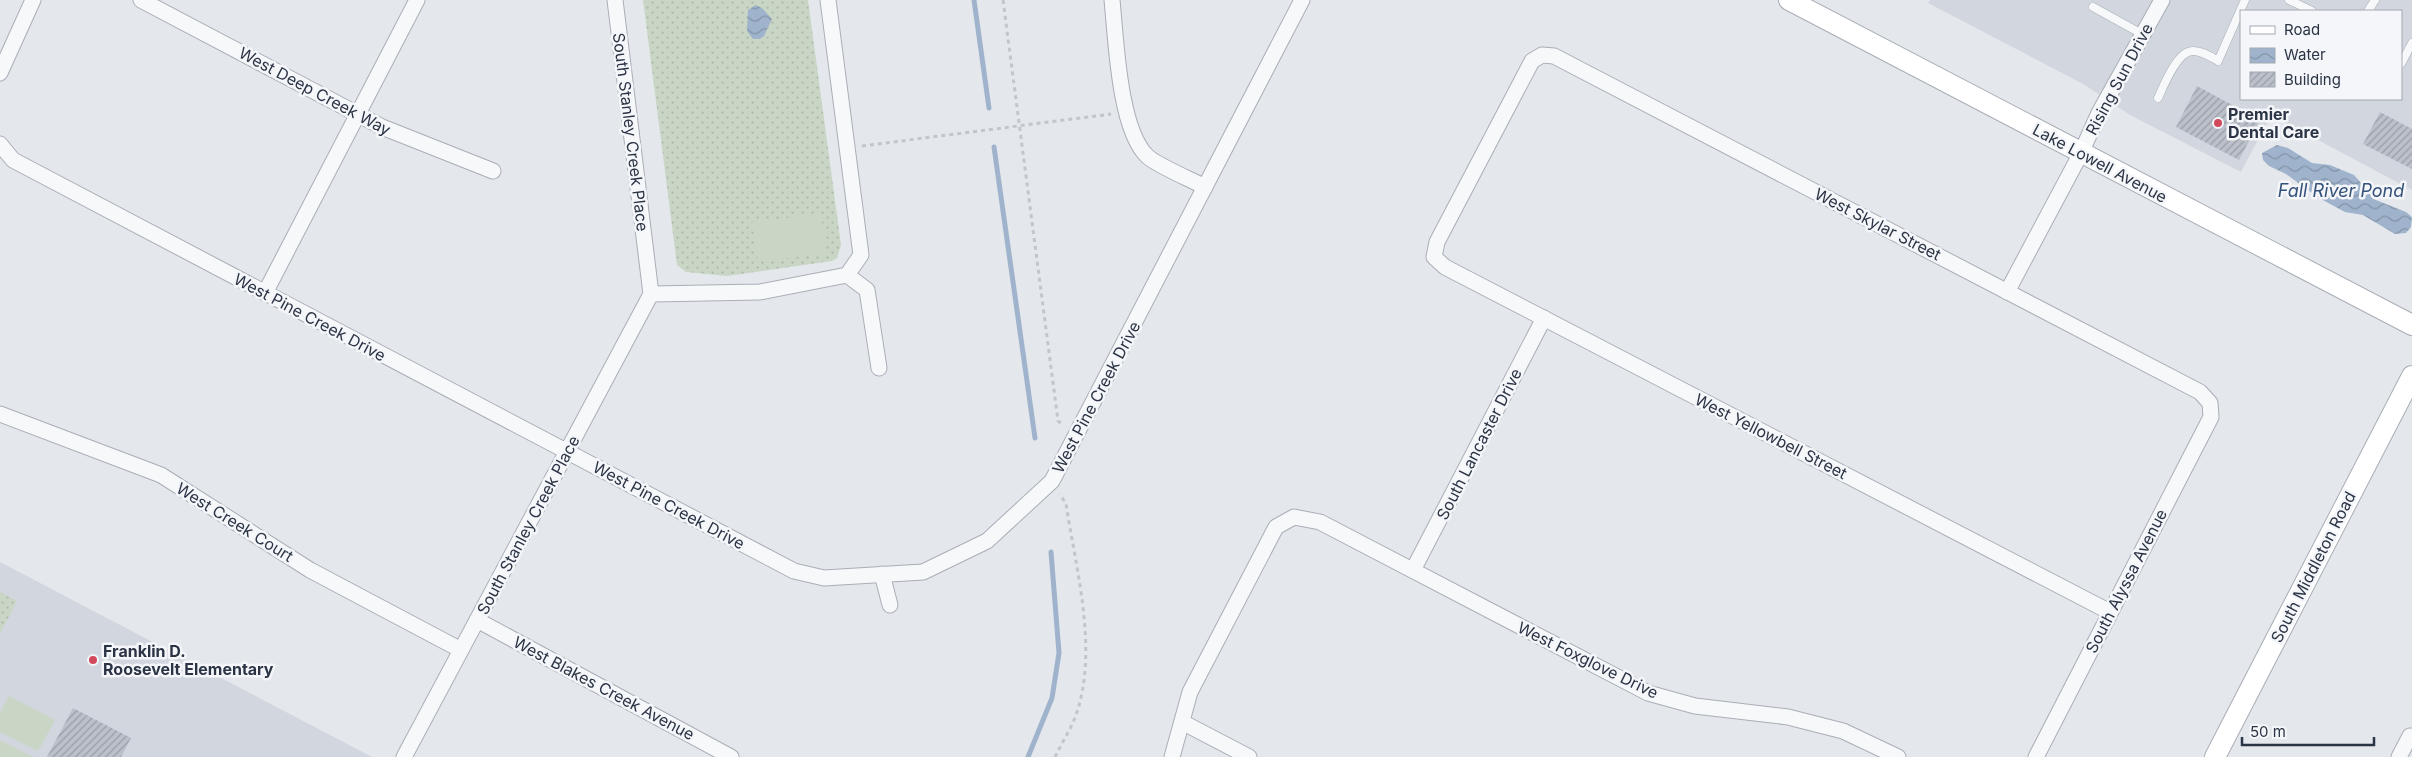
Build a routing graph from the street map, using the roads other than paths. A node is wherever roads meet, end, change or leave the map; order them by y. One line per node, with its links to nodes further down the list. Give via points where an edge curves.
1 (33, 0): 19 (street)
2 (141, 0): 21 (street, West Deep Creek Way)
3 (417, 0): 21 (street)
4 (615, 0): 29 (street, South Stanley Creek Place)
5 (828, 0): 26 (street, via 861,255)
6 (1112, 0): 25 (street, via 1120,77 1134,136 1148,157)
7 (1302, 0): 25 (street, West Pine Creek Drive)
8 (1789, 0): 23 (main road, Lake Lowell Avenue)
9 (2162, 0): 15 (street, Rising Sun Drive)
10 (2289, 0): 13 (lane)
11 (2311, 0): 13 (lane)
12 (2093, 7): 15 (lane)
13 (2309, 10)
14 (2240, 11): 20 (lane, via 2218,61 2201,52 2184,53)
15 (2142, 34): 23 (street, Rising Sun Drive)
16 (2412, 43): 18 (lane)
17 (1542, 55): 27 (street, West Skylar Street, via 1554,56); 30 (street, West Yellowbell Street, via 1532,61 1437,242 1434,257 1446,267)
18 (2402, 62)
19 (0, 73)
20 (2158, 98)
21 (358, 114): 24 (street, West Deep Creek Way, via 450,156); 28 (street)
22 (0, 144): 28 (street, West Pine Creek Drive, via 13,160)
23 (2081, 153): 27 (street, Rising Sun Drive); 31 (main road, Lake Lowell Avenue)
24 (493, 171)
25 (1205, 187): 38 (street, West Pine Creek Drive, via 1052,480 987,541 923,572)
26 (847, 275): 29 (street, via 760,292); 32 (street, via 867,290)
27 (2007, 292): 34 (street, West Skylar Street, via 2200,392)
28 (265, 293): 36 (street, West Pine Creek Drive)
29 (651, 294): 36 (street, South Stanley Creek Place)
30 (1544, 318): 37 (street, South Lancaster Drive); 40 (street, West Yellowbell Street)
31 (2412, 325)
32 (879, 368)
33 (2412, 376): 51 (main road, South Middleton Road)
34 (2210, 403): 40 (street, South Alyssa Avenue, via 2211,417)
35 (0, 414): 42 (street, West Creek Court, via 161,475 310,570)
36 (568, 451): 38 (street, West Pine Creek Drive, via 794,571 824,578); 41 (street, South Stanley Creek Place)
37 (1413, 570): 43 (street, West Foxglove Drive, via 1320,522 1294,516 1276,526 1190,692); 45 (street, West Foxglove Drive, via 1648,693 1695,706 1788,717 1843,731)
38 (882, 574): 39 (street)
39 (890, 605)
40 (2110, 612): 50 (street, South Alyssa Avenue)
41 (477, 620): 42 (street, South Stanley Creek Place); 47 (street, West Blakes Creek Avenue)
42 (461, 650): 46 (street, South Stanley Creek Place)
43 (1182, 722): 48 (street); 49 (street)
44 (2411, 736): 52 (street)
45 (1891, 755)
46 (404, 757)
47 (731, 757)
48 (1172, 757)
49 (1249, 757)
50 (2036, 757)
51 (2215, 757)
52 (2399, 757)

